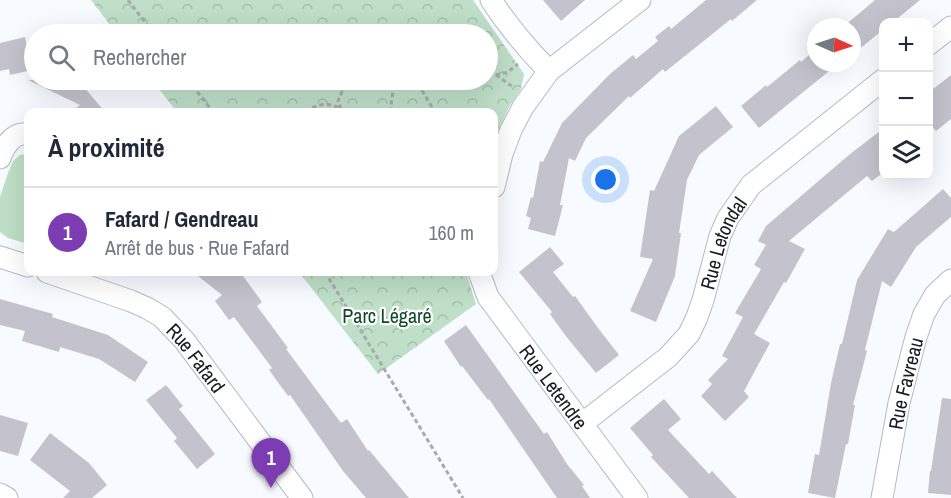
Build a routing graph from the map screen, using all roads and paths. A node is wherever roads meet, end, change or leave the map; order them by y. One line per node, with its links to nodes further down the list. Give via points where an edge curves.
1 (128, 0): 4 (path)
2 (491, 0): 7 (street)
3 (640, 0): 8 (street)
4 (146, 24)
5 (951, 27): 6 (street)
6 (933, 41)
7 (531, 53): 8 (street); 9 (path, via 508,72)
8 (549, 71): 23 (street, via 511,130)
9 (498, 74)
10 (879, 83): 30 (street, Rue Letondal, via 751,185 720,236 704,300 689,334 668,357)
11 (196, 90): 15 (path)
12 (343, 90): 18 (path)
13 (393, 90): 19 (path)
14 (422, 90): 20 (path)
15 (210, 108)
16 (311, 108): 17 (path, via 324,104)
17 (337, 108)
18 (340, 108)
19 (391, 108)
20 (433, 108)
21 (24, 133): 22 (street, via 12,138)
22 (0, 158)
23 (498, 170)
24 (0, 257): 25 (street)
25 (24, 265)
26 (59, 276): 33 (street, Rue Fafard, via 131,301 162,318 184,340)
27 (327, 276): 34 (path)
28 (480, 276): 30 (street, Rue Letendre, via 488,297)
29 (951, 280): 36 (street, Rue Favreau, via 935,295 916,337)
30 (583, 423): 35 (street, Rue Letendre)
31 (0, 494): 32 (street)
32 (7, 498)
33 (302, 498)
34 (463, 498)
35 (637, 498)
36 (882, 498)

